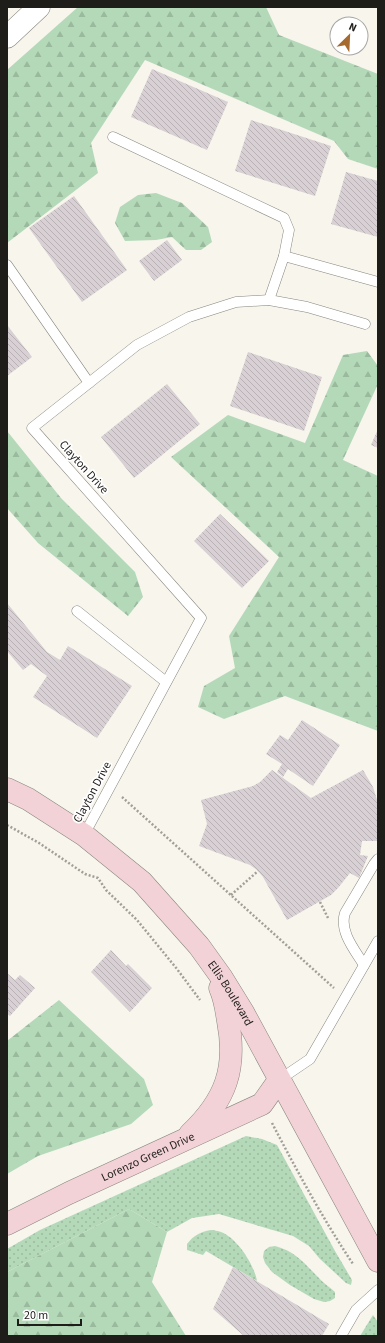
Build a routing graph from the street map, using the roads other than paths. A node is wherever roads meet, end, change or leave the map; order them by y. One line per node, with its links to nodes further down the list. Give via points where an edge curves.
1 (39, 7): 2 (street)
2 (7, 37)
3 (112, 137): 4 (lane, via 284,218 289,230)
4 (284, 256): 6 (lane); 7 (lane)
5 (7, 265): 9 (lane)
6 (378, 282)
7 (269, 300): 8 (lane, Clayton Drive, via 307,307); 9 (lane, Clayton Drive, via 236,302 189,317 137,345)
8 (365, 324)
9 (89, 383): 11 (lane, Clayton Drive, via 32,428 201,618)
10 (77, 611): 11 (lane)
11 (166, 682): 13 (lane, Clayton Drive)
12 (7, 789): 13 (main road, Ellis Boulevard, via 28,799)
13 (84, 835): 16 (main road, Ellis Boulevard, via 142,882)
14 (378, 859): 17 (lane, via 342,920 350,943)
15 (378, 941): 17 (lane)
16 (199, 946): 18 (main road, Ellis Boulevard, via 243,1012); 19 (main road, via 224,998 232,1038 230,1069 222,1093 203,1120 191,1133)
17 (364, 965): 18 (lane, via 310,1059)
18 (279, 1080): 19 (main road, Lorenzo Green Drive, via 262,1104); 21 (main road, Ellis Boulevard)
19 (165, 1148): 20 (main road, Lorenzo Green Drive)
20 (7, 1224)
21 (378, 1261)
22 (378, 1290): 23 (lane, via 356,1310)
23 (341, 1336)

